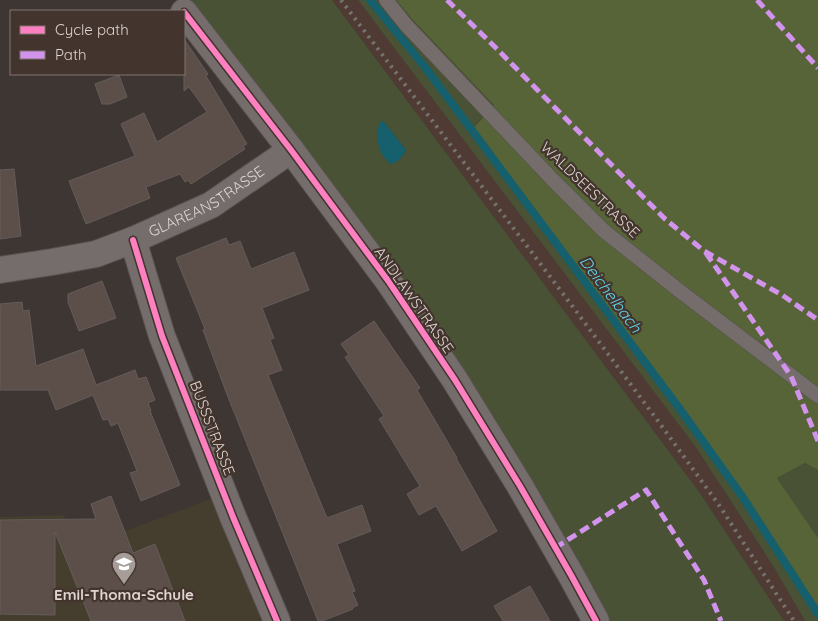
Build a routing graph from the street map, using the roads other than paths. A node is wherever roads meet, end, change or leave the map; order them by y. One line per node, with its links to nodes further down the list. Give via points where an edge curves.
1 (386, 0): 6 (lane, WALDSEESTRASSE, via 406,25 604,230)
2 (185, 15): 3 (street, ANDLAWSTRASSE)
3 (290, 150): 4 (street, GLAREANSTRASSE, via 211,205); 8 (street, ANDLAWSTRASSE, via 389,282 455,380 520,486)
4 (132, 240): 5 (street, GLAREANSTRASSE, via 96,254); 7 (street, BUSSSTRASSE, via 162,336)
5 (0, 270)
6 (818, 396)
7 (277, 621)
8 (596, 621)

